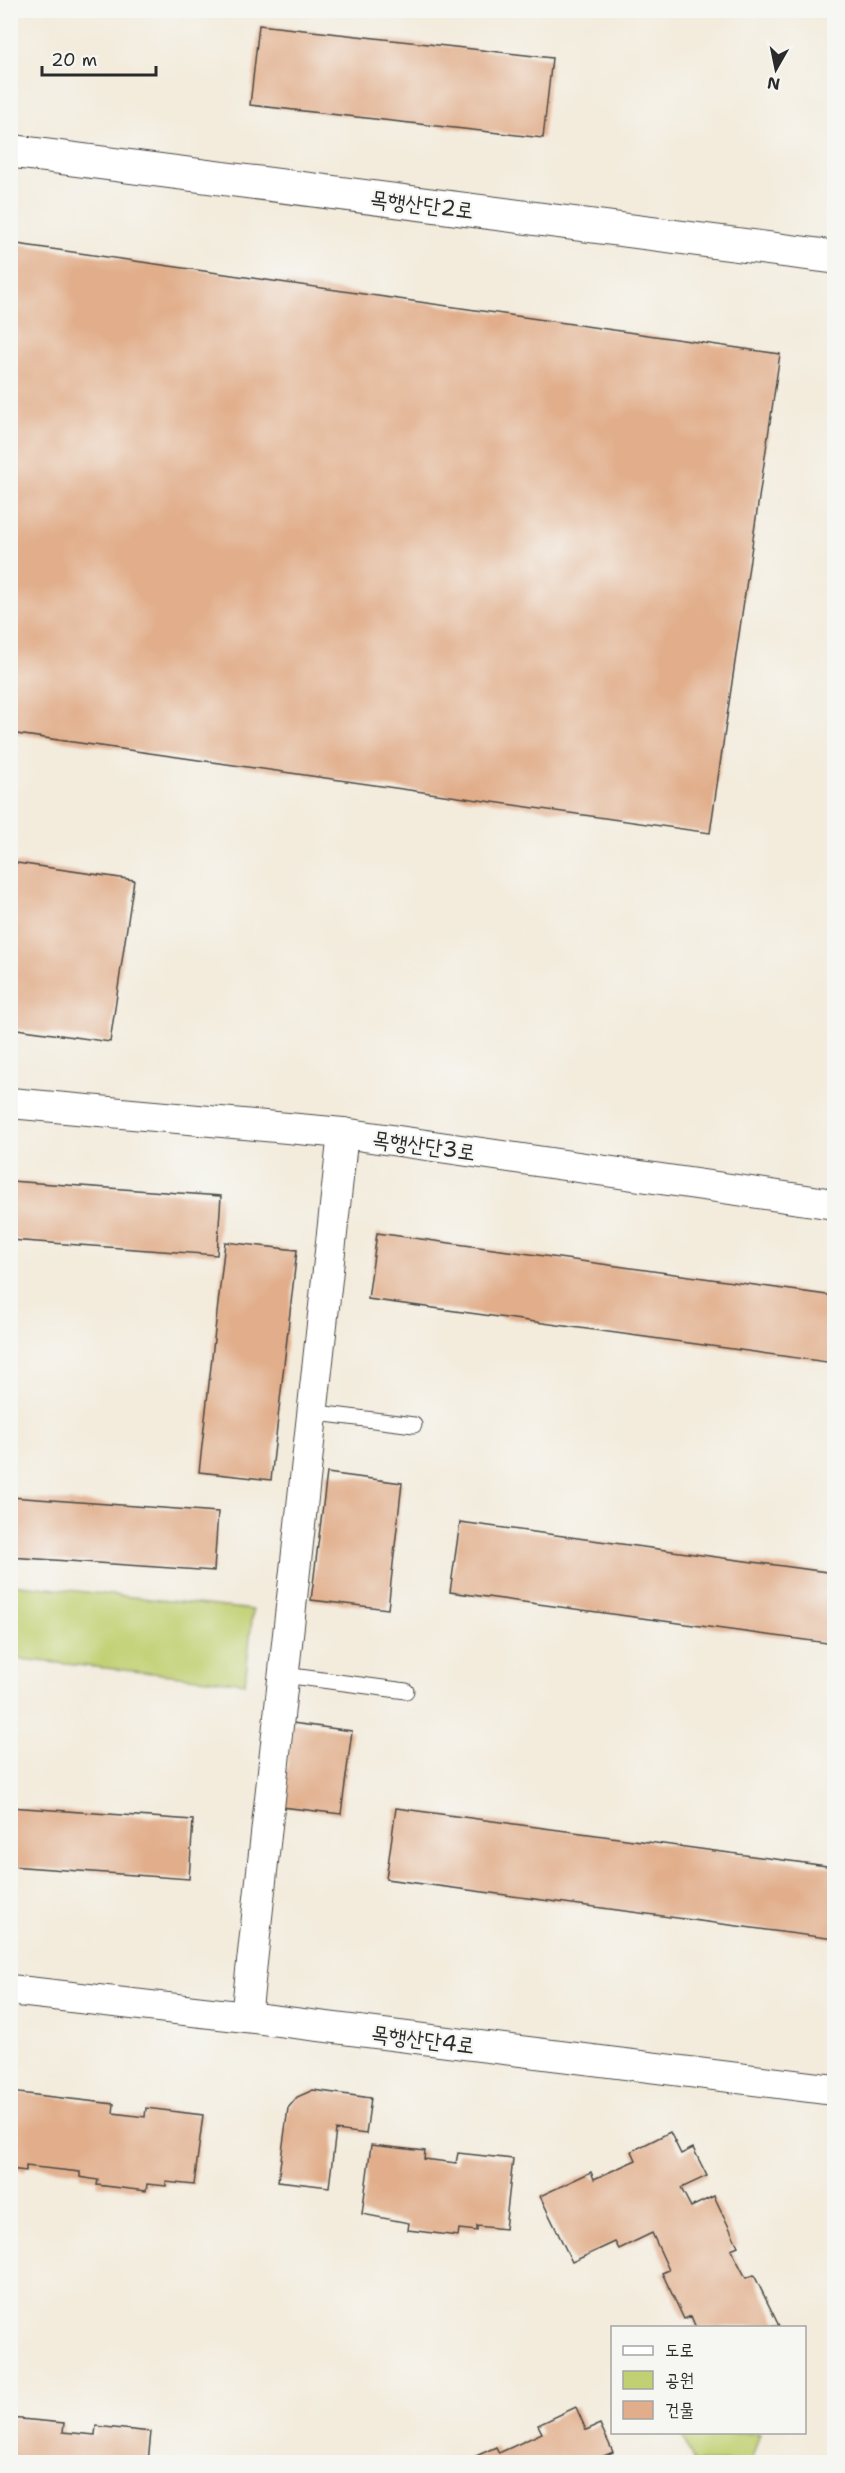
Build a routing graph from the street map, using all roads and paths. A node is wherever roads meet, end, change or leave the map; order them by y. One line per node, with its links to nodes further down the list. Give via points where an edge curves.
1 (10, 151): 2 (street, 목행산단2로)
2 (834, 257)
3 (10, 1103): 4 (street, 목행산단3로)
4 (343, 1133): 5 (street, 목행산단3로); 6 (street)
5 (834, 1204)
6 (309, 1412): 7 (lane); 8 (street)
7 (414, 1425)
8 (284, 1675): 9 (lane); 11 (street)
9 (406, 1691)
10 (10, 1990): 11 (street, 목행산단4로)
11 (246, 2017): 12 (street, 목행산단4로)
12 (834, 2090)

